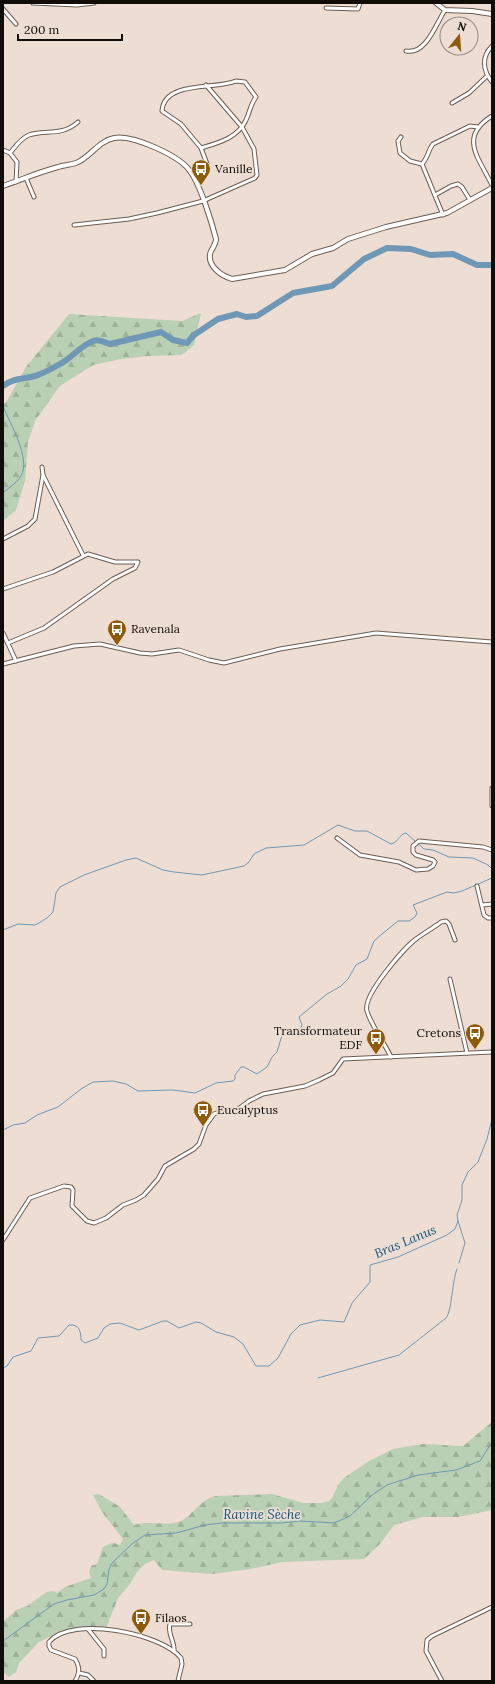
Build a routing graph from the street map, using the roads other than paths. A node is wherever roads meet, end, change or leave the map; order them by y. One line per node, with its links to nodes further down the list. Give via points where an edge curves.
1 (33, 3): 2 (street)
2 (94, 3)
3 (360, 3): 5 (street, via 358,9)
4 (436, 3): 7 (street)
5 (326, 8)
6 (3, 9): 9 (street)
7 (445, 10): 8 (street, via 472,10); 11 (street, via 425,44 411,52)
8 (492, 14)
9 (16, 24)
10 (492, 46): 12 (street, via 486,54)
11 (406, 51)
12 (487, 76): 13 (street); 15 (street, via 469,93)
13 (492, 82)
14 (206, 85): 18 (street); 18 (street, via 239,80 248,85 256,97 250,105); 21 (street, via 173,93 164,101 162,109 181,124)
15 (452, 103)
16 (492, 116): 19 (street)
17 (78, 122): 23 (street, via 70,128 54,133 29,135)
18 (242, 127): 21 (street, via 228,139); 33 (street, via 254,149 257,177)
19 (478, 127): 24 (street, via 470,126 433,144); 29 (street, via 474,135 474,148)
20 (401, 137): 24 (street, via 398,141 400,153 410,161)
21 (201, 148): 25 (street, via 206,167)
22 (3, 150): 23 (street)
23 (10, 153): 27 (street, via 17,162)
24 (422, 164): 30 (street)
25 (191, 172): 26 (street, via 183,164 151,146 122,137 106,141 77,163); 33 (street)
26 (26, 178): 27 (street); 31 (street)
27 (16, 182): 28 (street)
28 (3, 186)
29 (492, 186): 32 (street)
30 (435, 195): 32 (street, via 458,184); 34 (street)
31 (34, 197)
32 (470, 200): 34 (street)
33 (203, 201): 34 (street, via 216,239 210,260 217,271 232,279 285,270 312,254 333,248 348,239 386,227); 35 (street, via 157,214)
34 (443, 215)
35 (74, 225)
36 (42, 467): 37 (street)
37 (43, 475): 38 (street, via 35,520); 39 (street)
38 (3, 539)
39 (83, 555): 40 (street, via 53,572); 43 (street, via 90,554 115,562 138,562 136,568 113,579 44,628)
40 (3, 589)
41 (3, 633): 43 (street)
42 (492, 642): 44 (street, via 376,633 280,649 224,663 178,650 152,654 100,644 74,646)
43 (8, 643): 44 (street)
44 (16, 660): 45 (street)
45 (3, 664)
46 (492, 788): 47 (street)
47 (492, 806)
48 (337, 838): 49 (street, via 360,855 400,862 419,870 428,869 435,862 413,852 413,846 419,841)
49 (491, 850)
50 (477, 886): 52 (street)
51 (492, 904): 52 (street)
52 (482, 905): 53 (street, via 485,916)
53 (492, 918)
54 (455, 940): 58 (street, via 446,921 415,939 393,961 368,1000 366,1010)
55 (450, 979): 57 (street)
56 (492, 1052): 57 (street)
57 (467, 1053): 58 (street)
58 (391, 1056): 59 (street, via 344,1059 333,1073 305,1086 263,1094 237,1110 214,1114 194,1149 165,1166 144,1195 97,1222 87,1221 73,1207 73,1190 69,1186 33,1196 25,1203)
59 (3, 1240)
60 (492, 1607): 69 (street, via 427,1640 426,1651)
61 (190, 1624): 63 (street, via 170,1624 169,1633)
62 (88, 1629): 63 (street, via 110,1630 138,1636); 64 (street, via 103,1647); 65 (street, via 60,1634 53,1638 48,1646 51,1650 74,1659)
63 (174, 1651): 68 (street, via 181,1658 182,1664)
64 (104, 1656)
65 (79, 1673): 66 (street); 67 (street, via 88,1675)
66 (75, 1681)
67 (94, 1681)
68 (178, 1681)
69 (442, 1681)

